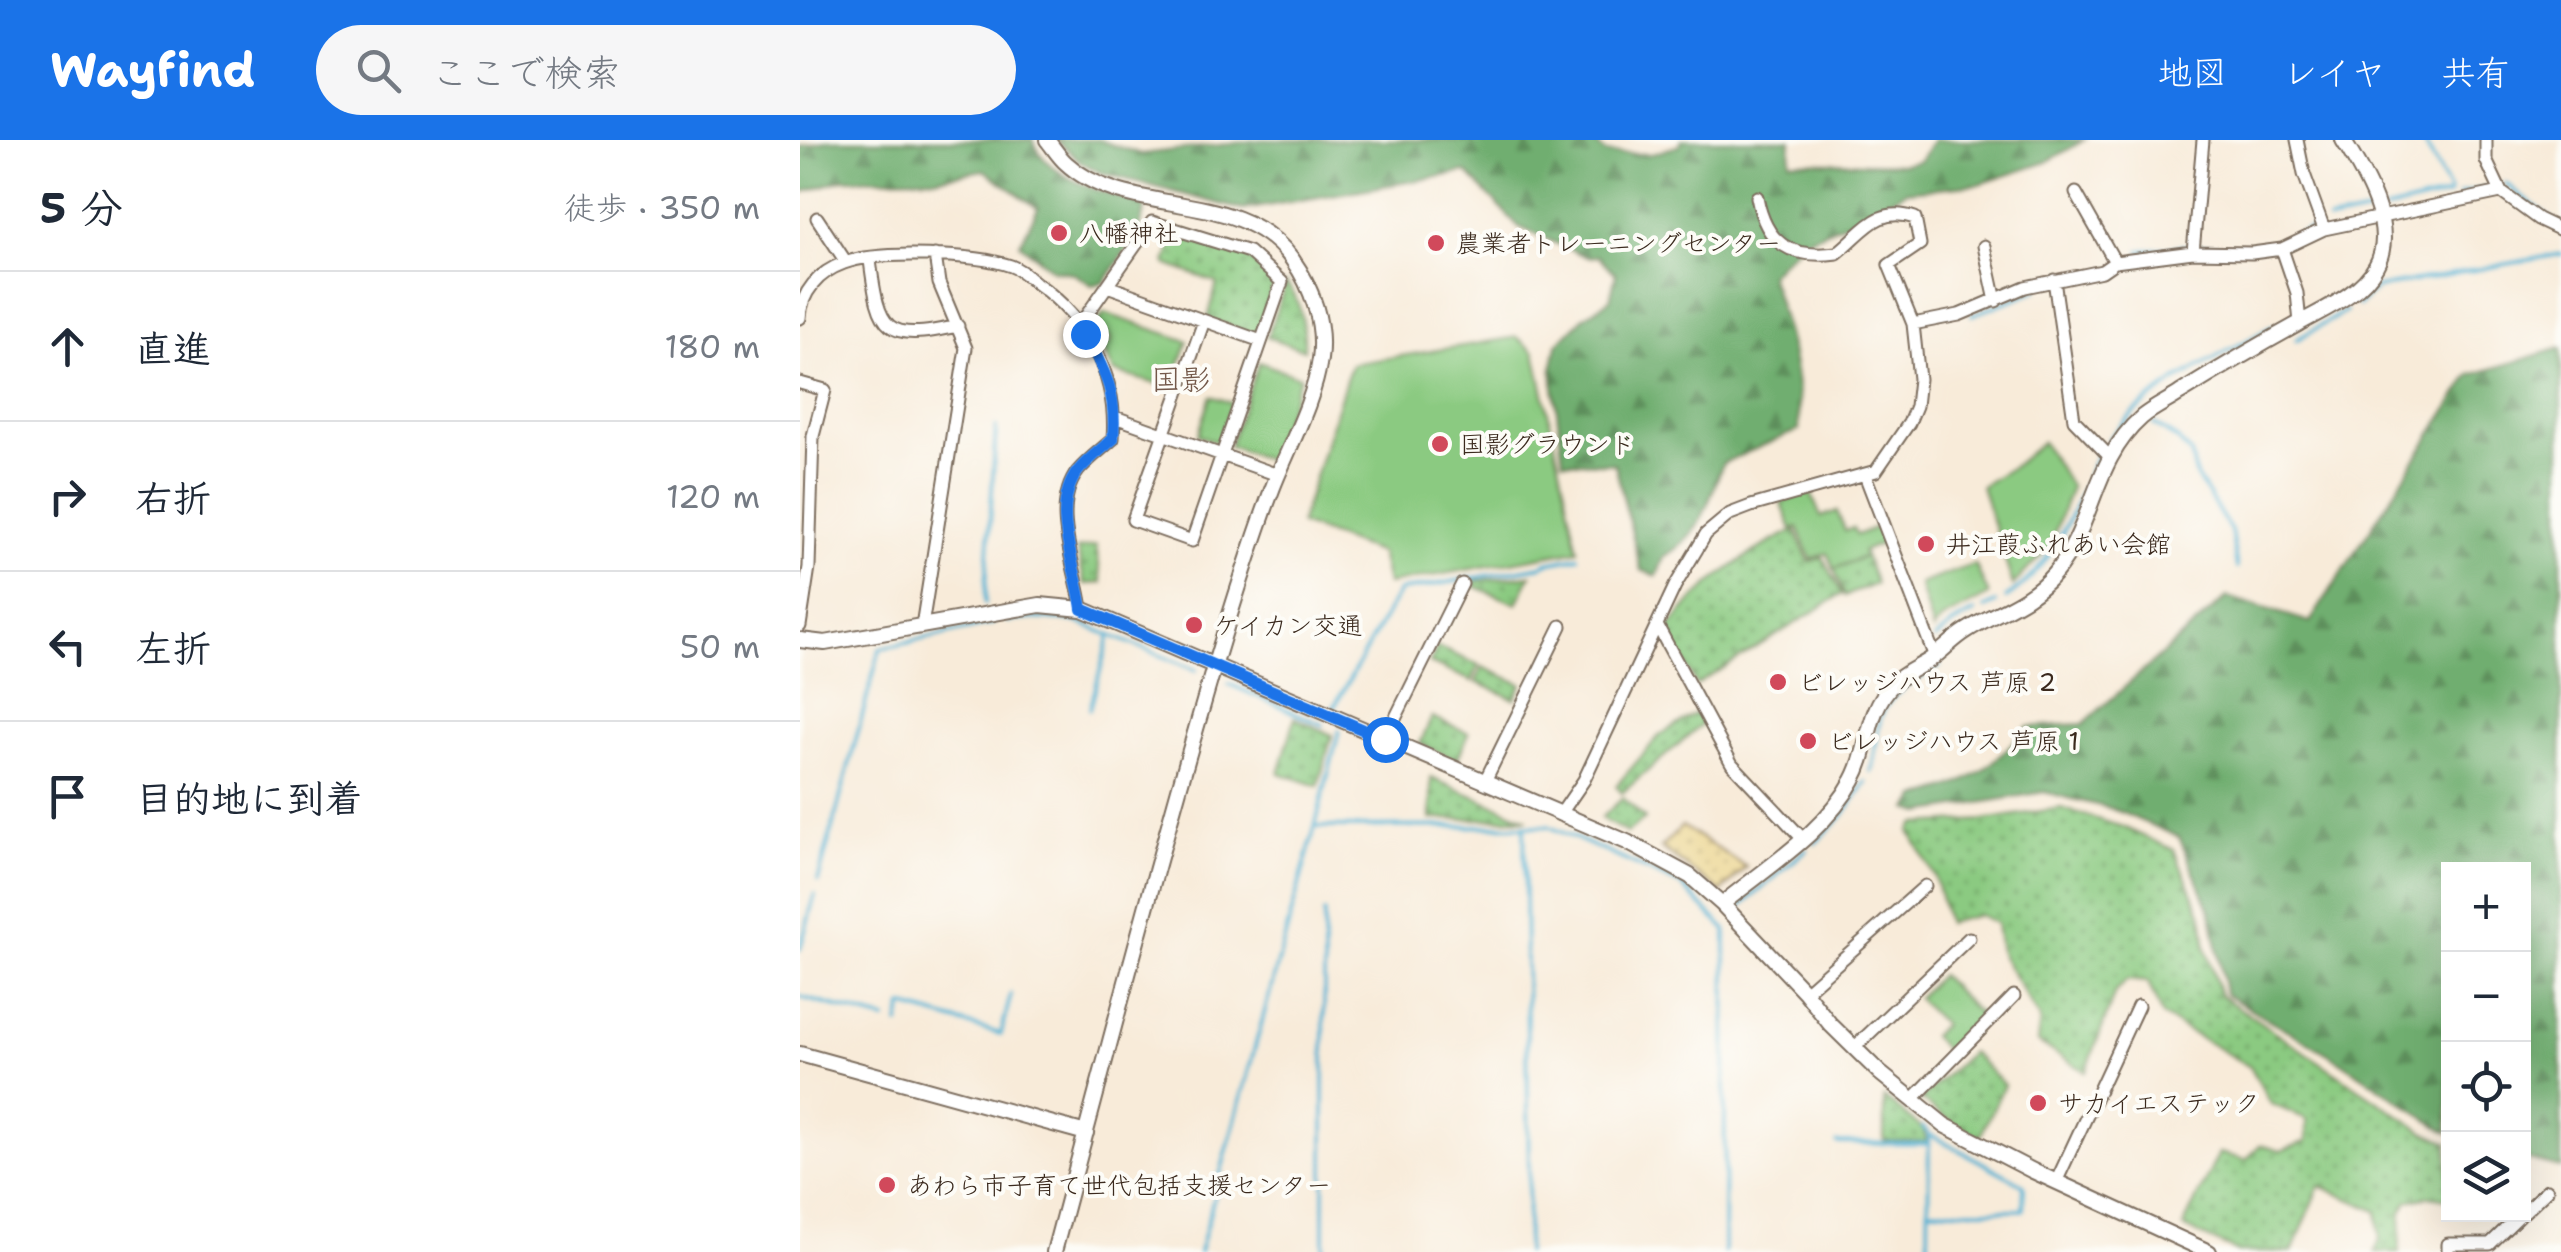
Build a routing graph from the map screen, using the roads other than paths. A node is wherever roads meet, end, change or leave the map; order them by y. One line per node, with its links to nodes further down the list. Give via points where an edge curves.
1 (1047, 140): 35 (street, via 1066,163 1104,184 1217,211 1258,228 1291,257 1320,321 1320,361)
2 (2203, 140): 15 (street)
3 (2297, 140): 11 (street)
4 (2342, 140): 10 (street)
5 (2486, 140): 6 (street, via 2486,160)
6 (2500, 192): 10 (street); 12 (street)
7 (2076, 193): 19 (street)
8 (1757, 197): 27 (street, via 1762,222 1776,240 1800,252 1837,253 1884,216 1915,218 1920,244 1890,266)
9 (817, 218): 18 (street)
10 (2380, 218): 11 (street); 25 (street, via 2378,265 2354,289)
11 (2324, 229): 14 (street)
12 (2561, 230)
13 (1984, 246): 22 (street)
14 (2282, 248): 15 (street); 25 (street)
15 (2193, 252): 19 (street)
16 (935, 255): 17 (street); 26 (street, via 1014,266); 28 (street, via 938,283)
17 (870, 260): 18 (street); 28 (street, via 874,294 894,330 908,335)
18 (846, 262): 23 (street, via 804,294)
19 (2115, 262): 20 (street)
20 (2054, 280): 22 (street); 34 (street, via 2074,420)
21 (1110, 286): 24 (street); 26 (street); 29 (street, via 1152,222 1249,252 1282,282)
22 (1996, 302): 27 (street)
23 (800, 318)
24 (1204, 321): 29 (street); 32 (street)
25 (2300, 322): 34 (street, via 2142,417)
26 (1081, 323): 31 (street, via 1109,379)
27 (1913, 324): 36 (street, via 1916,406 1891,451)
28 (958, 326): 40 (street, via 966,348)
29 (1260, 340): 33 (street)
30 (800, 383): 39 (street, via 825,390 813,436)
31 (1115, 418): 32 (street); 38 (street, via 1113,439 1067,492 1064,514)
32 (1164, 434): 33 (street); 33 (street, via 1134,520 1177,536 1192,541)
33 (1222, 454): 35 (street)
34 (2109, 456): 44 (street, via 2084,526 2053,575 2026,600 1970,628)
35 (1278, 475): 45 (street)
36 (1865, 475): 42 (street, via 1730,514 1706,534); 44 (street)
37 (1462, 584): 46 (street)
38 (1082, 609): 40 (street, via 1040,605); 45 (street)
39 (800, 626)
40 (922, 626): 43 (street, via 825,643)
41 (1561, 626): 47 (street)
42 (1658, 627): 48 (street, via 1584,780); 49 (street, via 1732,764)
43 (800, 640)
44 (1935, 657): 49 (street, via 1896,680 1878,700 1854,779 1828,818)
45 (1215, 666): 46 (street); 59 (street)
46 (1385, 739): 47 (street)
47 (1485, 781): 48 (street)
48 (1560, 815): 51 (street, via 1658,858)
49 (1802, 838): 51 (street)
50 (1925, 886): 53 (street)
51 (1722, 904): 53 (street)
52 (1970, 938): 56 (street)
53 (1805, 992): 56 (street)
54 (2014, 996): 58 (street)
55 (2138, 1006): 60 (street)
56 (1855, 1048): 58 (street)
57 (800, 1054): 59 (street)
58 (1912, 1100): 60 (street, via 1944,1125)
59 (1086, 1133): 64 (street)
60 (2057, 1180): 65 (street)
61 (2547, 1190): 62 (street)
62 (2531, 1205)
63 (2513, 1222): 66 (street, via 2490,1244 2448,1244)
64 (1054, 1252)
65 (2209, 1252)
66 (2448, 1252)

